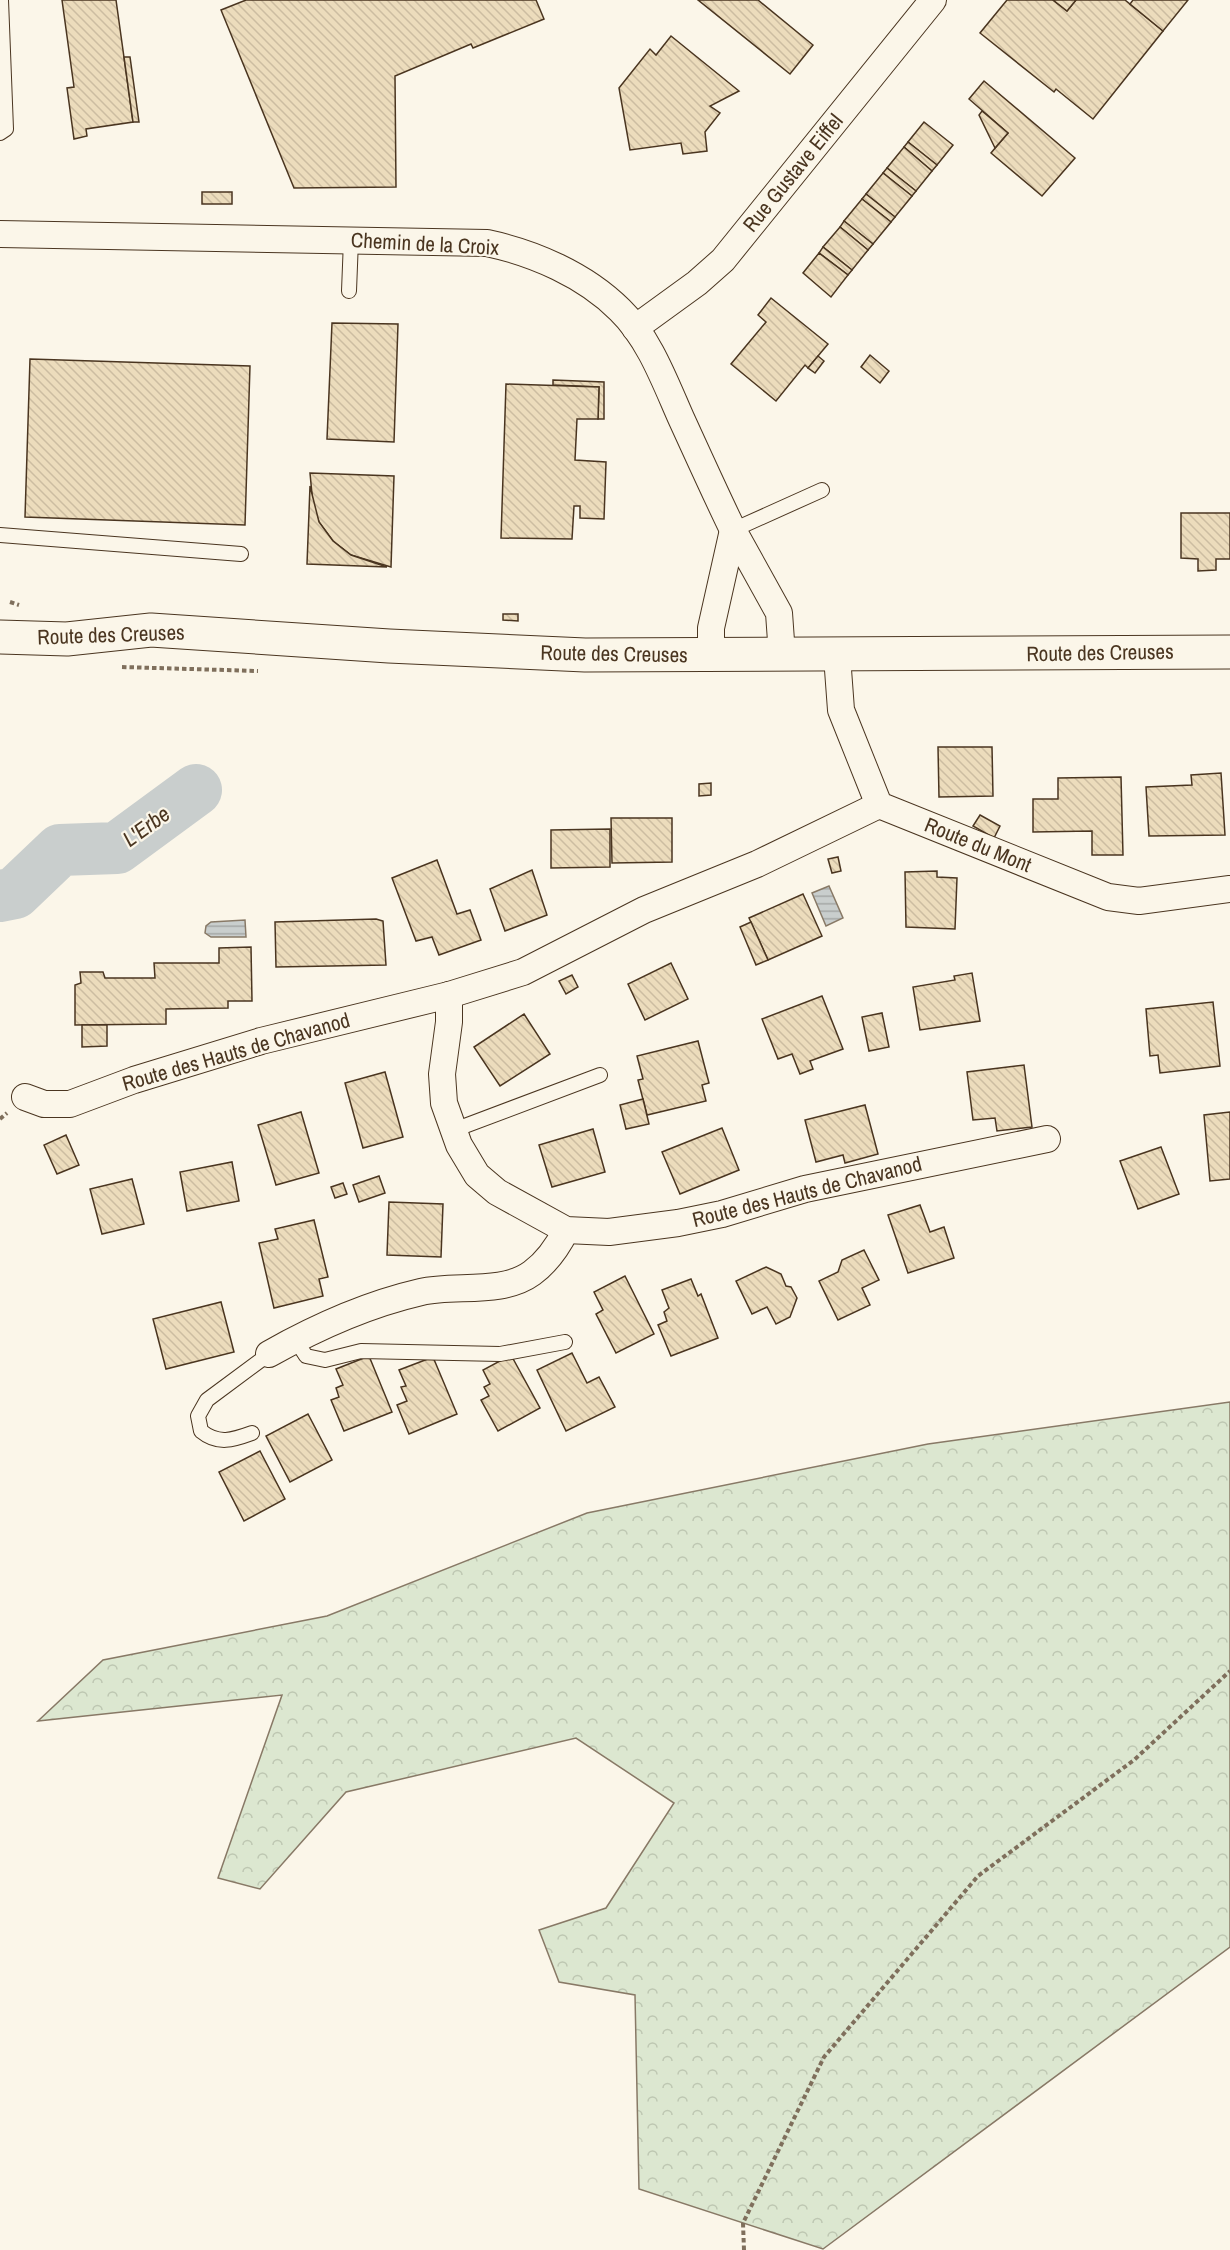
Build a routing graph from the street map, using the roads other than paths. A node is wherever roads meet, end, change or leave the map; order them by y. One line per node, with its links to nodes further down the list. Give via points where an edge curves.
1 (1, 0): 3 (lane, via 6,129)
2 (933, 0): 7 (street, Rue Gustave Eiffel, via 723,260)
3 (0, 133)
4 (0, 234): 5 (street, Chemin de la Croix)
5 (351, 240): 6 (lane); 7 (street, Chemin de la Croix, via 486,243 518,250 564,271 600,294)
6 (349, 291)
7 (635, 328): 9 (street, Chemin de la Croix, via 660,371)
8 (822, 490): 9 (lane)
9 (733, 530): 16 (street, via 711,628); 17 (street, Chemin de la Croix, via 778,613)
10 (0, 535): 11 (lane)
11 (241, 554)
12 (0, 618): 13 (main road, via 69,618)
13 (151, 630): 14 (main road, Route des Creuses, via 67,639); 16 (main road, Route des Creuses, via 527,653)
14 (0, 637)
15 (1230, 652): 18 (main road, Route des Creuses)
16 (711, 654): 17 (main road, Route des Creuses)
17 (782, 655): 18 (main road, Route des Creuses)
18 (837, 656): 19 (street, via 841,710)
19 (879, 805): 20 (street, Route du Mont, via 1108,897 1139,901); 21 (street, Route des Hauts de Chavanod, via 757,864 644,910 523,972)
20 (1230, 889)
21 (449, 995): 23 (street, Route des Hauts de Chavanod, via 261,1041 70,1104 44,1104); 24 (street, Route des Hauts de Chavanod, via 442,1074 444,1103)
22 (600, 1075): 24 (lane)
23 (25, 1097)
24 (454, 1130): 26 (street, Route des Hauts de Chavanod, via 477,1175 496,1192)
25 (1047, 1140): 26 (street, Route des Hauts de Chavanod, via 805,1189 678,1223 609,1232)
26 (566, 1230): 27 (street, via 556,1249 532,1273 510,1283 422,1292)
27 (295, 1339): 28 (lane, via 306,1356 325,1360 361,1351 500,1354); 29 (street)
28 (565, 1342)
29 (269, 1354): 30 (lane, via 207,1400 198,1416 201,1431 218,1441)
30 (252, 1433)

